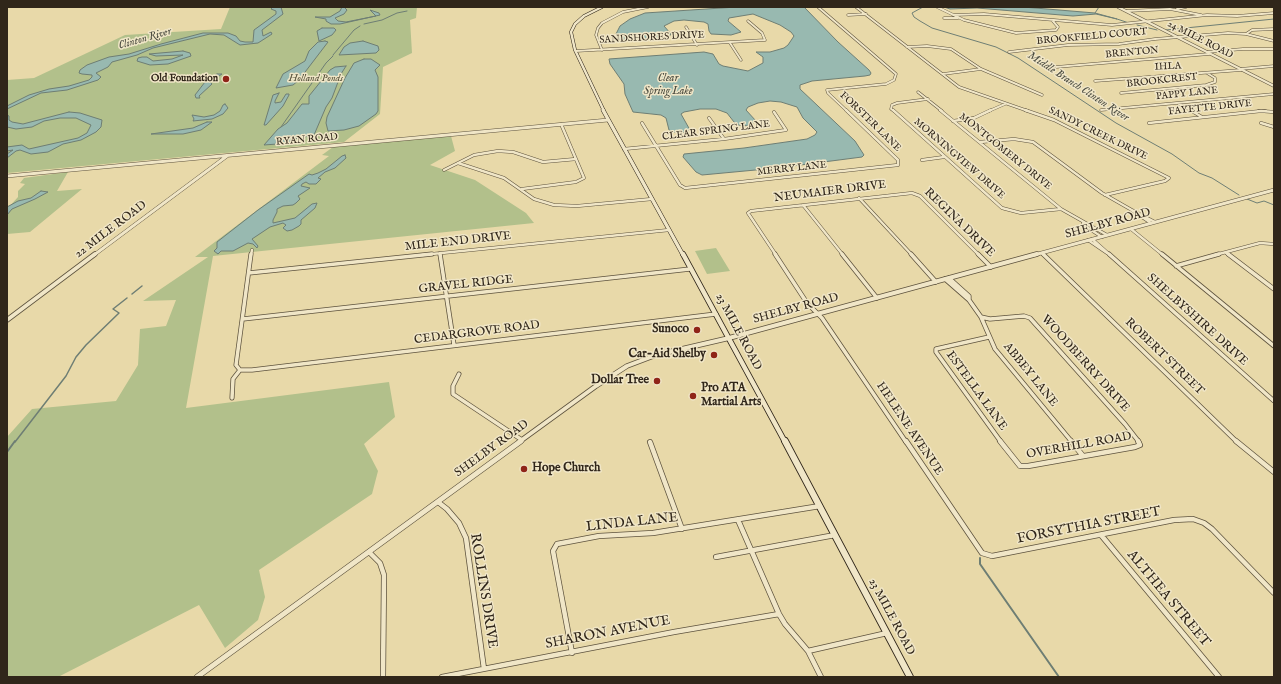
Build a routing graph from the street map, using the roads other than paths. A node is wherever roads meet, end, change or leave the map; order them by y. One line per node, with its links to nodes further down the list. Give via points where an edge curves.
1 (602, 7): 30 (main road, 23 MILE ROAD, via 584,16 572,28)
2 (648, 7): 29 (street, via 623,12 602,23 596,35)
3 (818, 7): 40 (street, via 896,74)
4 (856, 7): 11 (street, SANDY CREEK DRIVE)
5 (937, 7): 12 (street)
6 (1118, 7): 9 (street, 24 MILE ROAD)
7 (1186, 7): 8 (street)
8 (1175, 9): 9 (street); 13 (street)
9 (1127, 11): 19 (street, 24 MILE ROAD)
10 (1274, 13): 13 (street)
11 (866, 14): 14 (street); 27 (street, SANDY CREEK DRIVE)
12 (953, 15): 16 (street); 17 (street, via 984,14)
13 (1207, 15): 19 (street)
14 (848, 16)
15 (944, 18): 16 (street)
16 (959, 18): 17 (street, via 1002,30 1024,33 1056,30 1058,27)
17 (1052, 20): 19 (street, via 1112,25)
18 (748, 21): 25 (street, SANDSHORES DRIVE, via 765,39)
19 (1148, 22): 23 (street, 24 MILE ROAD)
20 (686, 27): 26 (street)
21 (1274, 29): 22 (street, via 1254,29)
22 (1246, 34): 23 (street, BROOKFIELD COURT); 24 (street)
23 (1177, 37): 31 (street, BROOKFIELD COURT); 32 (street, 24 MILE ROAD)
24 (1274, 41)
25 (730, 43): 26 (street, SANDSHORES DRIVE); 33 (street)
26 (697, 44): 29 (street, SANDSHORES DRIVE)
27 (907, 47): 36 (street, via 951,49); 39 (street, SANDY CREEK DRIVE)
28 (1274, 48): 32 (street, BRENTON)
29 (602, 50): 30 (street, SANDSHORES DRIVE)
30 (576, 52): 56 (main road, 23 MILE ROAD)
31 (1009, 52)
32 (1207, 53): 35 (street, BRENTON); 37 (street, 24 MILE ROAD)
33 (741, 60)
34 (1274, 66): 37 (street, IHLA)
35 (1056, 67)
36 (981, 69): 39 (street); 47 (street)
37 (1241, 70): 38 (street, IHLA); 43 (street, 24 MILE ROAD)
38 (1207, 73): 42 (street, IHLA); 45 (street, BROOKCREST, via 1215,82)
39 (943, 74): 50 (street, SANDY CREEK DRIVE, via 962,89)
40 (895, 79): 41 (street); 72 (street, FORSTER LANE, via 880,84 827,90 898,160)
41 (900, 81)
42 (1095, 81)
43 (1274, 85)
44 (918, 92): 48 (street, MONTGOMERY DRIVE)
45 (1121, 93)
46 (1274, 94): 49 (street, PAPPY LANE)
47 (1042, 95)
48 (928, 99): 57 (street, MONTGOMERY DRIVE); 68 (street, MORNINGVIEW DRIVE, via 897,103 891,107)
49 (1178, 103): 51 (street, PAPPY LANE); 54 (street)
50 (1005, 104): 57 (street, via 974,118); 78 (street, SANDY CREEK DRIVE, via 1054,120 1169,178)
51 (1101, 110)
52 (774, 112): 63 (street, CLEAR SPRING LANE, via 786,130)
53 (1274, 112): 54 (street, FAYETTE DRIVE)
54 (1202, 117): 59 (street, FAYETTE DRIVE)
55 (708, 118): 63 (street)
56 (608, 120): 61 (street, RYAN ROAD); 66 (main road, 23 MILE ROAD)
57 (953, 121): 64 (street, MONTGOMERY DRIVE)
58 (642, 123): 65 (street)
59 (1149, 123)
60 (1261, 123): 62 (street)
61 (560, 124): 67 (street, RYAN ROAD); 69 (street)
62 (1274, 127)
63 (724, 139): 65 (street, CLEAR SPRING LANE)
64 (980, 142): 78 (street, via 1014,139 1033,142); 82 (street, MONTGOMERY DRIVE)
65 (656, 146): 66 (street, CLEAR SPRING LANE); 72 (street, MERRY LANE, via 680,185 685,188)
66 (625, 150): 80 (main road, 23 MILE ROAD)
67 (227, 155): 74 (street, RYAN ROAD); 109 (street, 22 MILE ROAD)
68 (944, 157): 70 (street); 82 (street, MORNINGVIEW DRIVE, via 991,200 1005,209 1025,213)
69 (576, 159): 71 (street, via 543,162 503,151 476,154); 75 (street, via 584,176 582,180)
70 (922, 160)
71 (458, 163): 73 (street); 75 (street, via 496,174)
72 (899, 164)
73 (444, 170)
74 (7, 176)
75 (522, 189): 80 (street, via 537,200 563,206)
76 (1274, 190): 85 (street, SHELBY ROAD)
77 (914, 193): 79 (street, NEUMAIER DRIVE); 97 (street, REGINA DRIVE)
78 (1105, 195): 85 (street)
79 (860, 198): 81 (street, NEUMAIER DRIVE); 101 (street)
80 (652, 199): 87 (main road, 23 MILE ROAD)
81 (803, 204): 83 (street, NEUMAIER DRIVE); 104 (street)
82 (1061, 209): 84 (street, MONTGOMERY DRIVE)
83 (748, 213): 106 (street, HELENE AVENUE, via 748,217)
84 (1083, 223): 88 (street, MONTGOMERY DRIVE); 89 (street, MONTGOMERY DRIVE)
85 (1153, 223): 86 (street, SHELBY ROAD)
86 (1131, 229): 88 (street, SHELBY ROAD); 96 (street)
87 (669, 230): 93 (street, MILE END DRIVE); 98 (main road, 23 MILE ROAD)
88 (1107, 235): 89 (street, SHELBY ROAD)
89 (1102, 236): 90 (street, SHELBY ROAD)
90 (1090, 240): 94 (street, SHELBY ROAD); 117 (street, SHELBYSHIRE DRIVE, via 1108,253)
91 (1274, 244): 95 (street, via 1260,243)
92 (252, 250): 99 (street)
93 (440, 253): 99 (street, MILE END DRIVE); 103 (street)
94 (1042, 253): 97 (street, SHELBY ROAD); 123 (street, ROBERT STREET, via 1238,442)
95 (1226, 253): 96 (street); 102 (street)
96 (1176, 266): 113 (street)
97 (991, 267): 100 (street, SHELBY ROAD)
98 (690, 269): 103 (street, GRAVEL RIDGE); 105 (main road, 23 MILE ROAD)
99 (249, 273): 108 (street)
100 (947, 279): 101 (street, SHELBY ROAD); 107 (street, ABBEY LANE, via 970,300)
101 (936, 282): 104 (street, SHELBY ROAD)
102 (1274, 289)
103 (446, 296): 108 (street, GRAVEL RIDGE); 112 (street)
104 (877, 298): 106 (street, SHELBY ROAD)
105 (716, 314): 111 (main road, 23 MILE ROAD); 112 (street, CEDARGROVE ROAD)
106 (817, 314): 111 (street, SHELBY ROAD); 132 (street, HELENE AVENUE, via 977,548)
107 (981, 317): 110 (street, ABBEY LANE); 120 (street, WOODBERRY DRIVE, via 1030,318 1125,424)
108 (243, 319): 114 (street, via 236,365)
109 (7, 320)
110 (989, 337): 121 (street, ABBEY LANE, via 1001,357); 122 (street, ESTELLA LANE, via 938,348 936,352)
111 (729, 338): 118 (street, SHELBY ROAD, via 656,355 627,366); 125 (main road, 23 MILE ROAD)
112 (454, 345): 114 (street, CEDARGROVE ROAD)
113 (1274, 346)
114 (240, 370): 116 (street, via 233,379)
115 (459, 374): 118 (street, via 453,386 453,394)
116 (232, 398)
117 (1274, 401)
118 (522, 440): 124 (street, SHELBY ROAD)
119 (650, 442): 127 (street)
120 (1140, 445): 121 (street, OVERHILL ROAD)
121 (1083, 456): 122 (street, OVERHILL ROAD)
122 (1020, 466)
123 (1274, 472)
124 (438, 502): 131 (street, SHELBY ROAD); 139 (street, ROLLINS DRIVE, via 459,523 466,538)
125 (820, 506): 126 (street, LINDA LANE); 128 (main road, 23 MILE ROAD)
126 (738, 520): 127 (street, LINDA LANE); 130 (street)
127 (682, 529): 138 (street, LINDA LANE, via 635,535 599,536 555,546 553,551)
128 (835, 535): 130 (street); 136 (main road, 23 MILE ROAD)
129 (1101, 535): 132 (street, FORSYTHIA STREET, via 992,556); 134 (street, FORSYTHIA STREET, via 1184,518 1200,521 1212,529); 145 (street, ALTHEA STREET)
130 (751, 551): 133 (street); 135 (street)
131 (369, 552): 140 (street, SHELBY ROAD); 141 (street, via 380,563 384,575)
132 (984, 554)
133 (716, 557)
134 (1274, 593)
135 (779, 614): 137 (street); 138 (street, SHARON AVENUE)
136 (887, 633): 137 (street); 144 (main road, 23 MILE ROAD)
137 (808, 651): 143 (street)
138 (572, 653): 139 (street, SHARON AVENUE)
139 (484, 669): 142 (street, SHARON AVENUE)
140 (197, 677)
141 (383, 677)
142 (442, 677)
143 (821, 677)
144 (910, 677)
145 (1219, 677)

